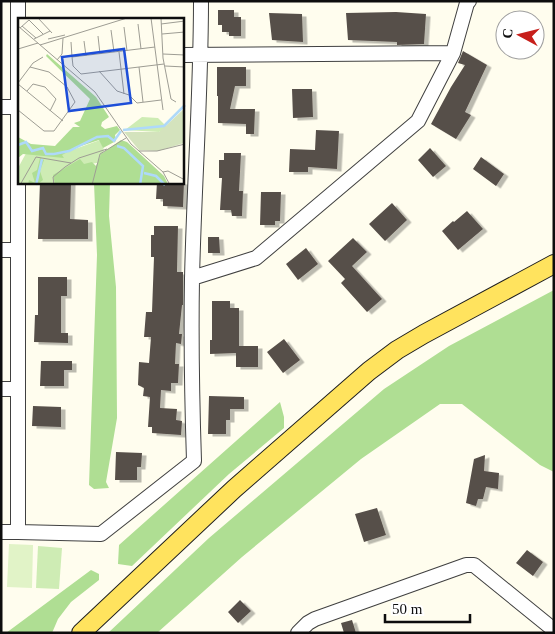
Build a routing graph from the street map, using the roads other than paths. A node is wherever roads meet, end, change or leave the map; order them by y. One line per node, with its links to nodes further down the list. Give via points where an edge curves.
1 (18, 1): 7 (street)
2 (201, 1): 6 (street)
3 (469, 1): 4 (street)
4 (453, 53): 6 (street); 13 (street, via 418,121 256,258)
5 (184, 55): 6 (street)
6 (201, 55): 13 (street)
7 (18, 56): 9 (street)
8 (1, 107): 9 (street)
9 (17, 107): 11 (street)
10 (1, 250): 11 (street)
11 (18, 250): 15 (street)
12 (554, 264): 19 (main road, via 424,334 369,371 234,489)
13 (192, 278): 17 (street, via 194,461 101,534)
14 (1, 389): 15 (street)
15 (18, 389): 17 (street)
16 (1, 532): 17 (street)
17 (18, 532)
18 (554, 630): 20 (street, via 474,565 466,565 315,619)
19 (81, 633)
20 (298, 633)

